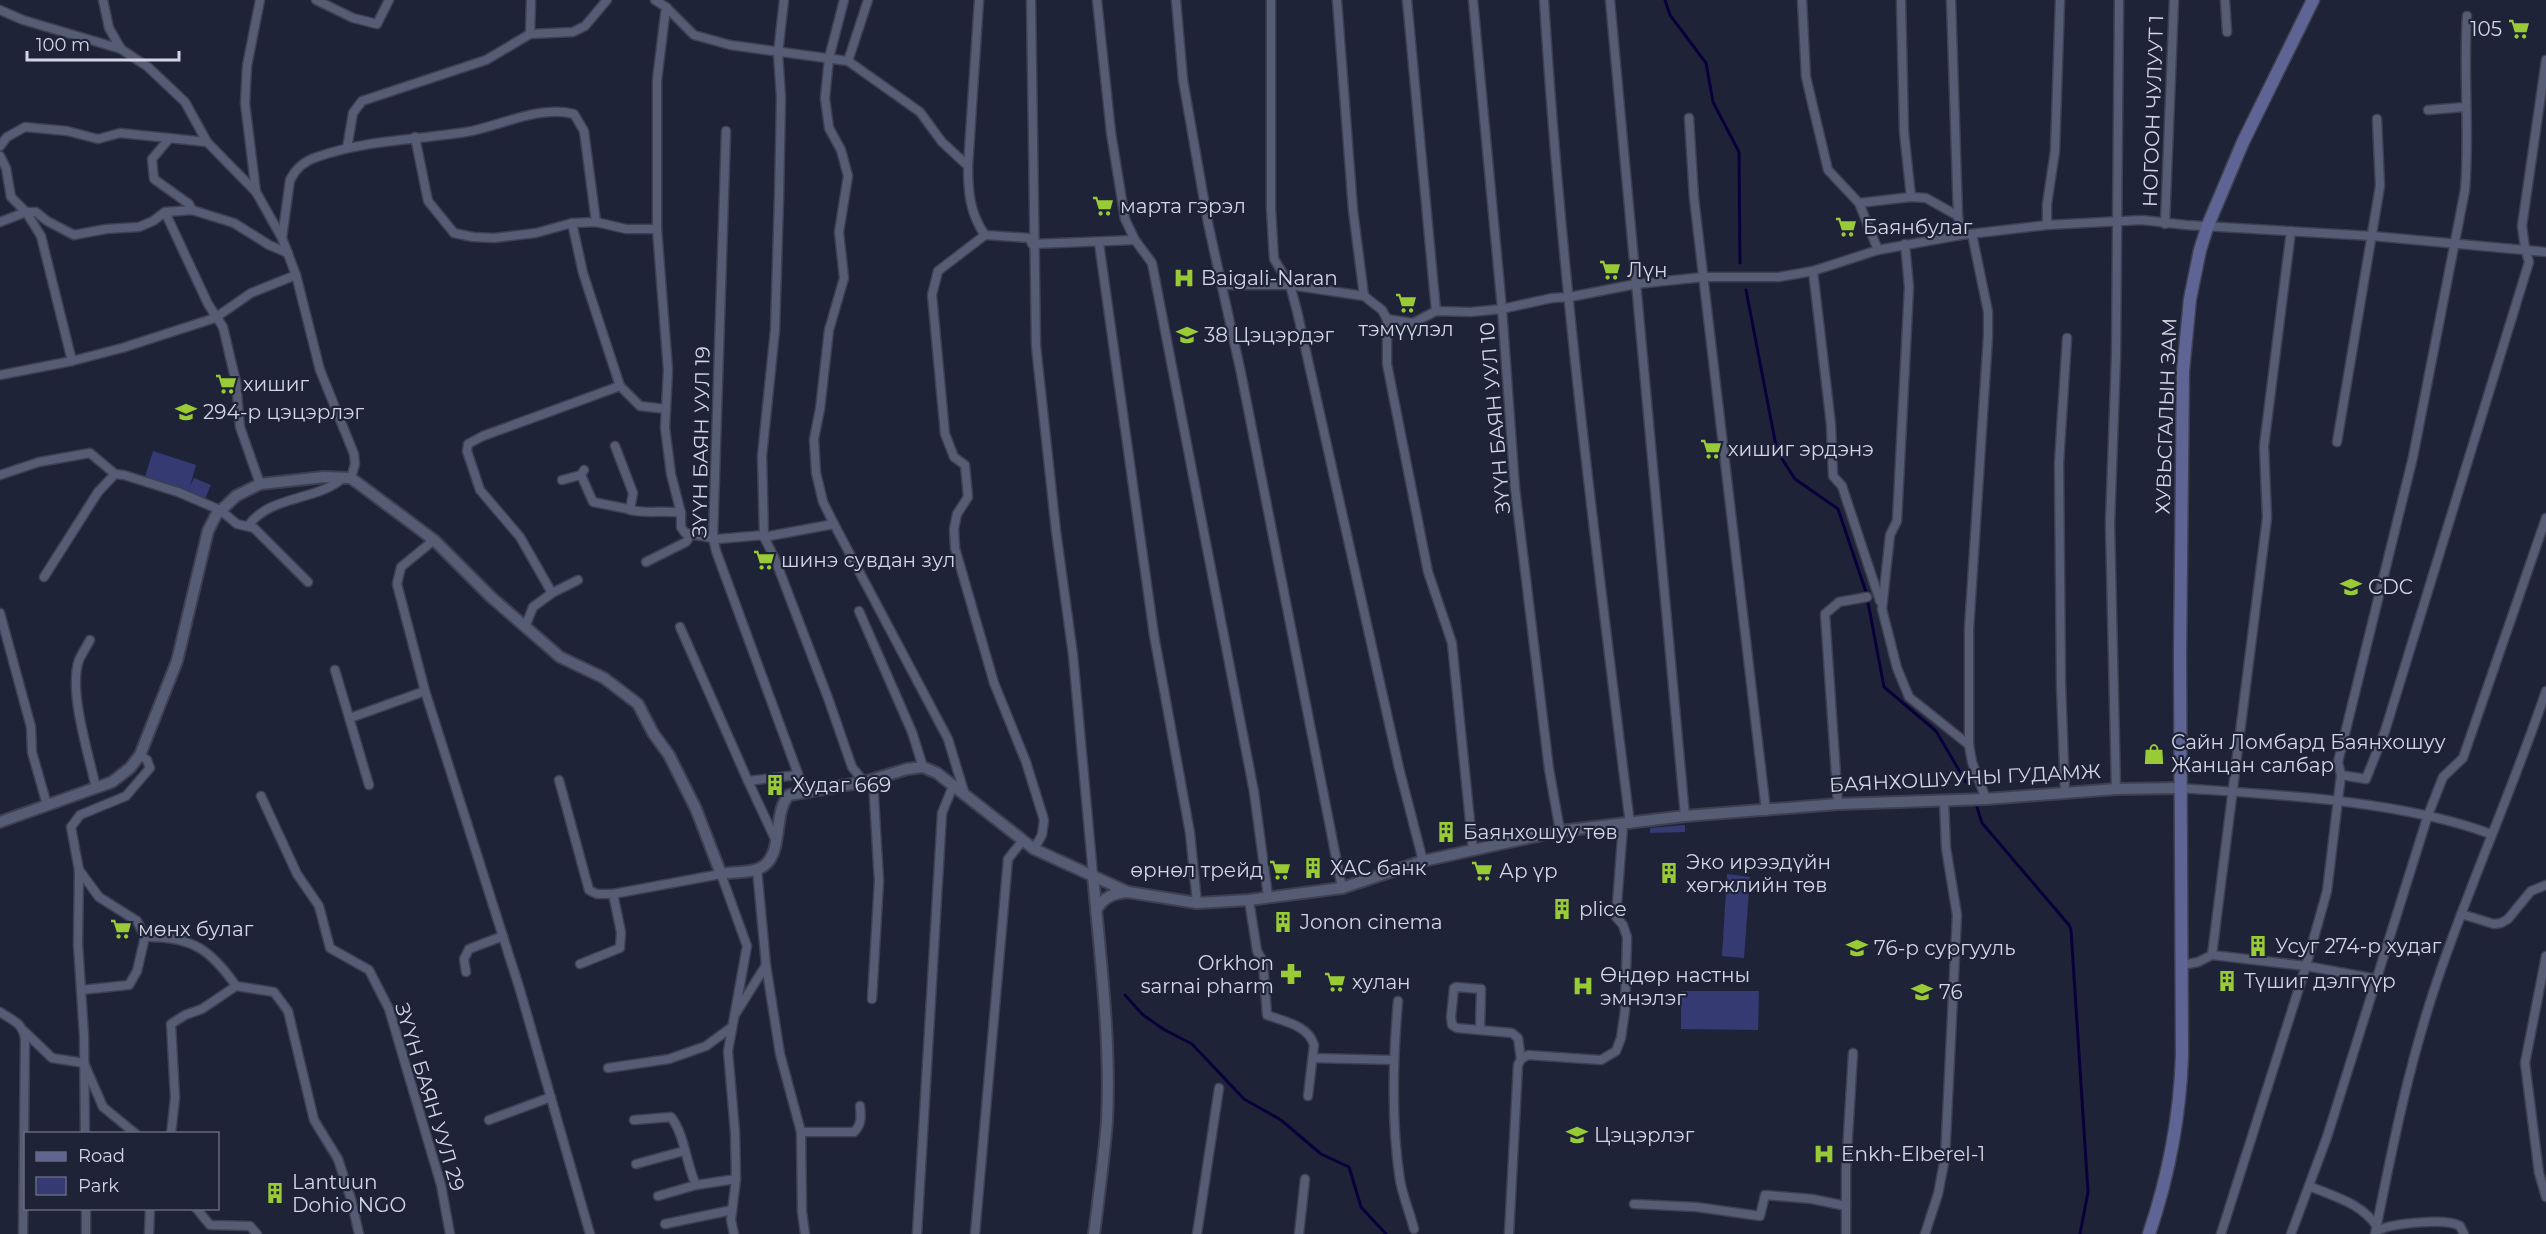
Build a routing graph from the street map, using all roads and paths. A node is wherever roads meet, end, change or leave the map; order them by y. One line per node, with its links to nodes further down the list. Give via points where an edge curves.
1 (103, 0): 34 (street, via 109,28)
2 (260, 0): 51 (street, via 247,66 245,103)
3 (316, 0): 4 (street, via 353,18 377,24)
4 (389, 0)
5 (531, 0): 33 (street)
6 (606, 0): 33 (street, via 585,26 573,32)
7 (655, 0): 29 (street)
8 (784, 0): 35 (street)
9 (844, 0): 36 (street)
10 (868, 0): 38 (street)
11 (979, 0): 50 (street)
12 (1030, 0): 75 (street)
13 (1097, 0): 72 (street, via 1111,133 1125,219)
14 (1176, 0): 85 (street, via 1183,80)
15 (1271, 0): 86 (street, via 1274,259)
16 (1337, 0): 87 (street, via 1353,210)
17 (1407, 0): 90 (street)
18 (1473, 0): 89 (street, ЗҮҮН БАЯН УУЛ 10)
19 (1544, 0): 88 (street, via 1558,201)
20 (1610, 0): 84 (street)
21 (1802, 0): 53 (street, via 1806,76 1828,170)
22 (1901, 0): 52 (street, via 1904,132)
23 (1951, 0): 57 (street)
24 (2060, 0): 63 (street, via 2055,152)
25 (2119, 0): 58 (street)
26 (2174, 0): 62 (street, НОГООН ЧУЛУУТ 1)
27 (2225, 0): 32 (street)
28 (2313, 0): 64 (main road, ХУВЬСГАЛЫН ЗАМ, via 2225,181)
29 (666, 7): 35 (street, via 694,35); 65 (street, via 657,80)
30 (0, 10): 34 (street)
31 (2467, 16): 39 (street)
32 (2227, 32)
33 (530, 34): 48 (street, via 486,60 362,101 353,113)
34 (121, 49): 46 (street, via 185,102)
35 (777, 52): 36 (street); 112 (street, via 781,98 779,210 775,330 762,456)
36 (829, 58): 38 (street); 109 (street, via 825,98 830,128 848,176 840,232 844,278 829,330 814,447 816,473)
37 (2546, 60): 77 (street, via 2522,226)
38 (848, 61): 50 (street, via 920,112 942,142)
39 (2465, 107): 40 (street); 74 (street, via 2468,159)
40 (2428, 110)
41 (1689, 118): 83 (street)
42 (2377, 119): 70 (street, via 2380,186)
43 (726, 131): 113 (street, ЗҮҮН БАЯН УУЛ 19)
44 (415, 137): 48 (street); 60 (street, via 468,132 519,117 562,111 574,114 584,131); 61 (street, via 428,201 454,233 494,238)
45 (169, 140): 46 (street); 47 (street, via 120,133 98,139 67,130 25,127); 54 (street, via 152,159 154,179)
46 (207, 142): 51 (street)
47 (0, 146)
48 (347, 148): 71 (street, via 316,157 294,171 287,190)
49 (0, 156): 55 (street, via 10,197)
50 (968, 166): 68 (street, via 968,195 976,223)
51 (256, 192): 71 (street)
52 (1911, 196): 53 (street); 57 (street, via 1926,198)
53 (1859, 202): 78 (street)
54 (192, 210): 56 (street); 80 (street, via 234,223)
55 (26, 212): 56 (street, via 36,212 74,234 139,227); 59 (street); 94 (street, via 41,236)
56 (165, 212): 91 (street)
57 (1958, 216): 69 (street)
58 (2117, 221): 62 (street); 63 (street); 143 (street, via 2110,524)
59 (0, 222)
60 (596, 222): 61 (street); 65 (street, via 627,229)
61 (572, 223): 96 (street, via 583,273)
62 (2165, 224): 64 (street)
63 (2047, 225): 67 (street)
64 (2208, 225): 66 (street); 142 (main road, ХУВЬСГАЛЫН ЗАМ, via 2190,299 2183,371)
65 (657, 229): 97 (street, via 668,370)
66 (2291, 231): 70 (street); 144 (street, via 2264,446 2267,518)
67 (1972, 234): 69 (street); 131 (street, via 1988,312 1988,336 1969,629)
68 (985, 235): 75 (street, via 1029,238); 163 (street, via 938,271 932,295 945,434 954,457 965,465 968,484 968,497 957,514 955,548 994,683 1044,820)
69 (1961, 235): 76 (street)
70 (2372, 236): 74 (street); 98 (street)
71 (282, 238): 80 (street)
72 (1135, 240): 73 (street); 174 (street, via 1152,263 1254,792)
73 (1099, 243): 75 (street); 176 (street, via 1154,635 1190,833)
74 (2454, 243): 77 (street); 135 (street, via 2413,458 2338,762)
75 (1032, 244): 169 (street, via 1036,346 1073,654)
76 (1905, 244): 78 (street); 121 (street, via 1909,286 1897,521 1890,535)
77 (2525, 248): 79 (street); 135 (street, via 2529,262 2385,731 2366,779)
78 (1878, 250): 81 (street)
79 (2546, 252)
80 (288, 253): 82 (street)
81 (1813, 271): 83 (street, via 1779,277); 121 (street, via 1833,476 1842,486)
82 (296, 275): 91 (street, via 251,293); 102 (street, via 320,370 354,454 355,464)
83 (1704, 277): 84 (street); 154 (street)
84 (1636, 284): 88 (street); 156 (street)
85 (1223, 285): 86 (street); 171 (street)
86 (1290, 285): 87 (street); 165 (street)
87 (1364, 296): 92 (street)
88 (1570, 297): 89 (street); 158 (street)
89 (1502, 309): 90 (street); 159 (street, ЗҮҮН БАЯН УУЛ 10, via 1515,488)
90 (1436, 311): 92 (street, via 1413,323)
91 (215, 318): 94 (street); 104 (street, via 223,327 236,382 240,427)
92 (1387, 319): 164 (street, via 1388,364 1428,572 1452,643)
93 (2067, 338): 146 (street, via 2059,463)
94 (72, 361): 95 (street)
95 (1, 371)
96 (620, 386): 97 (street, via 640,406); 119 (street, via 468,444 480,490 520,537)
97 (666, 409): 107 (street, via 670,464)
98 (2337, 442)
99 (615, 446): 106 (street, via 633,493)
100 (116, 474): 101 (street, via 90,453 39,462); 105 (street, via 178,492); 116 (street, via 98,492)
101 (0, 475)
102 (348, 478): 104 (street, via 297,478); 110 (street, via 278,504 256,516); 114 (street)
103 (562, 480): 106 (street, via 582,472 593,502)
104 (260, 484): 105 (street, via 236,496)
105 (220, 510): 110 (street, via 233,522); 132 (street, via 208,531 177,661)
106 (633, 510): 107 (street)
107 (681, 513): 111 (street, via 681,527)
108 (2546, 518): 155 (street, via 2463,758 2443,777)
109 (834, 524): 112 (street); 148 (street, via 948,739)
110 (248, 526): 118 (street, via 261,532)
111 (691, 534): 113 (street); 115 (street, via 686,542)
112 (764, 536): 113 (street); 138 (street, via 852,767)
113 (713, 538): 134 (street, ЗҮҮН БАЯН УУЛ 19)
114 (434, 540): 124 (street); 128 (street, via 401,567 397,584)
115 (646, 562)
116 (44, 577)
117 (578, 580): 119 (street)
118 (308, 582)
119 (552, 593): 124 (street, via 533,607)
120 (1867, 597): 152 (street, via 1839,602 1825,614)
121 (1882, 609): 131 (street, via 1909,697)
122 (859, 611): 133 (street, via 912,732)
123 (0, 617): 153 (street, via 31,728 32,752)
124 (525, 627): 168 (street, via 560,657 604,678 638,704 696,809)
125 (680, 627): 137 (street)
126 (90, 640): 141 (street, via 79,660 76,677 82,728)
127 (335, 670): 130 (street)
128 (425, 691): 130 (street); 179 (street)
129 (2546, 691): 160 (street)
130 (350, 718): 139 (street)
131 (1969, 745): 149 (street)
132 (140, 756): 141 (street, via 121,777); 167 (street, via 150,768 126,796 80,815 71,827)
133 (923, 767): 138 (street); 140 (street, БАЯНХОШУУНЫ ГУДАМЖ)
134 (798, 775): 137 (street); 145 (street, ЗҮҮН БАЯН УУЛ 19)
135 (2342, 775): 151 (street)
136 (559, 780): 173 (street, via 589,890)
137 (748, 781): 162 (street)
138 (869, 781): 145 (street); 191 (street, via 879,881)
139 (369, 785)
140 (953, 786): 148 (street, БАЯНХОШУУНЫ ГУДАМЖ); 240 (street, via 942,813)
141 (96, 788): 153 (street)
142 (2180, 788): 143 (street, БАЯНХОШУУНЫ ГУДАМЖ); 144 (street); 185 (main road)
143 (2116, 789): 146 (street, БАЯНХОШУУНЫ ГУДАМЖ)
144 (2232, 791): 151 (street); 181 (street)
145 (805, 793): 162 (street, via 789,795 782,803)
146 (2065, 794): 149 (street, БАЯНХОШУУНЫ ГУДАМЖ)
147 (261, 796): 236 (street, ЗҮҮН БАЯН УУЛ 29, via 297,874 319,906 330,948 369,970 389,1009 441,1185)
148 (966, 797): 161 (street, БАЯНХОШУУНЫ ГУДАМЖ)
149 (1982, 799): 150 (street, БАЯНХОШУУНЫ ГУДАМЖ)
150 (1944, 801): 152 (street, БАЯНХОШУУНЫ ГУДАМЖ); 247 (street, via 1946,848 1957,915 1945,1158)
151 (2339, 802): 155 (street); 186 (street, via 2327,891)
152 (1838, 804): 154 (street, БАЯНХОШУУНЫ ГУДАМЖ)
153 (47, 805): 157 (street)
154 (1766, 811): 156 (street, БАЯНХОШУУНЫ ГУДАМЖ)
155 (2428, 815): 160 (street); 188 (street)
156 (1685, 816): 158 (street, БАЯНХОШУУНЫ ГУДАМЖ)
157 (0, 822)
158 (1627, 824): 159 (street, БАЯНХОШУУНЫ ГУДАМЖ); 200 (street, via 1616,916 1627,937 1625,1011 1616,1051 1600,1060 1528,1055)
159 (1560, 831): 164 (street, БАЯНХОШУУНЫ ГУДАМЖ)
160 (2491, 834): 178 (street)
161 (1023, 840): 163 (street, БАЯНХОШУУНЫ ГУДАМЖ); 241 (street, via 1008,859)
162 (776, 841): 166 (street, via 768,863)
163 (1034, 849): 169 (street, БАЯНХОШУУНЫ ГУДАМЖ)
164 (1473, 851): 165 (street, БАЯНХОШУУНЫ ГУДАМЖ)
165 (1423, 861): 171 (street, БАЯНХОШУУНЫ ГУДАМЖ)
166 (757, 869): 168 (street); 184 (street)
167 (79, 870): 180 (street, via 99,897 137,921); 190 (street)
168 (721, 874): 173 (street); 194 (street, via 747,946)
169 (1093, 875): 172 (street, БАЯНХОШУУНЫ ГУДАМЖ); 177 (street)
170 (2546, 885): 178 (street, via 2531,891 2501,924)
171 (1342, 888): 174 (street, БАЯНХОШУУНЫ ГУДАМЖ)
172 (1128, 892): 176 (street, БАЯНХОШУУНЫ ГУДАМЖ); 177 (street, via 1109,895)
173 (613, 894): 183 (street, via 621,932 620,948)
174 (1268, 896): 175 (street, БАЯНХОШУУНЫ ГУДАМЖ)
175 (1249, 900): 176 (street, БАЯНХОШУУНЫ ГУДАМЖ); 199 (street, via 1257,951 1263,962 1267,1015 1307,1031 1314,1045)
176 (1197, 903)
177 (1096, 910): 242 (street, via 1105,994 1107,1110)
178 (2461, 914): 230 (street, via 2417,1044)
179 (503, 936): 187 (street, via 469,949 464,959); 206 (street)
180 (145, 937): 189 (street, via 174,938 208,952); 190 (street, via 129,985)
181 (2212, 955): 185 (street); 186 (street)
182 (2546, 956): 221 (street, via 2525,1063 2539,1173)
183 (580, 964)
184 (766, 965): 194 (street); 210 (street, via 780,1054)
185 (2183, 965): 248 (main road, via 2178,1115 2167,1177)
186 (2306, 966): 188 (street); 249 (street)
187 (466, 972)
188 (2377, 979): 219 (street)
189 (236, 986): 213 (street, via 171,1024 175,1098); 235 (street, via 274,992 288,1011 314,1120 338,1159)
190 (81, 990): 202 (street)
191 (872, 999)
192 (1398, 1001): 201 (street)
193 (0, 1012): 197 (street, via 20,1024)
194 (734, 1017): 195 (street)
195 (732, 1027): 203 (street, via 706,1046 669,1059); 216 (street, via 728,1052)
196 (1480, 1030): 196 (street, via 1452,1025 1454,988 1481,989); 200 (street, via 1512,1033 1518,1038)
197 (24, 1031): 202 (street, via 52,1058); 232 (street)
198 (1853, 1053): 223 (street)
199 (1313, 1058): 201 (street); 205 (street)
200 (1521, 1059): 245 (street)
201 (1393, 1060): 229 (street, via 1400,1182)
202 (84, 1063): 211 (street); 212 (street, via 102,1107)
203 (608, 1068)
204 (1219, 1088): 243 (street)
205 (1308, 1096)
206 (551, 1097): 208 (street); 237 (street)
207 (860, 1106): 210 (street, via 862,1118 854,1132)
208 (489, 1120)
209 (634, 1120): 214 (street, via 671,1117)
210 (801, 1131): 239 (street)
211 (84, 1132)
212 (133, 1132)
213 (171, 1132)
214 (684, 1151): 215 (street); 218 (street)
215 (636, 1164)
216 (736, 1179): 218 (street); 227 (street)
217 (1305, 1179): 244 (street)
218 (696, 1185): 220 (street)
219 (2309, 1186): 230 (street, via 2348,1201); 250 (street)
220 (658, 1196)
221 (2546, 1197)
222 (1634, 1204): 223 (street, via 1760,1215 1765,1195)
223 (1846, 1206): 246 (street)
224 (86, 1210): 233 (street)
225 (150, 1210): 234 (street)
226 (197, 1210): 231 (street, via 210,1225 250,1226)
227 (732, 1210): 228 (street); 238 (street)
228 (665, 1224)
229 (1414, 1229)
230 (2378, 1231): 251 (street, via 2391,1224 2445,1221 2460,1226)
231 (256, 1233)
232 (23, 1234)
233 (86, 1234)
234 (149, 1234)
235 (359, 1234)
236 (450, 1234)
237 (590, 1234)
238 (734, 1234)
239 (805, 1234)
240 (917, 1234)
241 (975, 1234)
242 (1094, 1234)
243 (1197, 1234)
244 (1299, 1234)
245 (1509, 1234)
246 (1846, 1234)
247 (1925, 1234)
248 (2149, 1234)
249 (2221, 1234)
250 (2291, 1234)
251 (2464, 1234)

